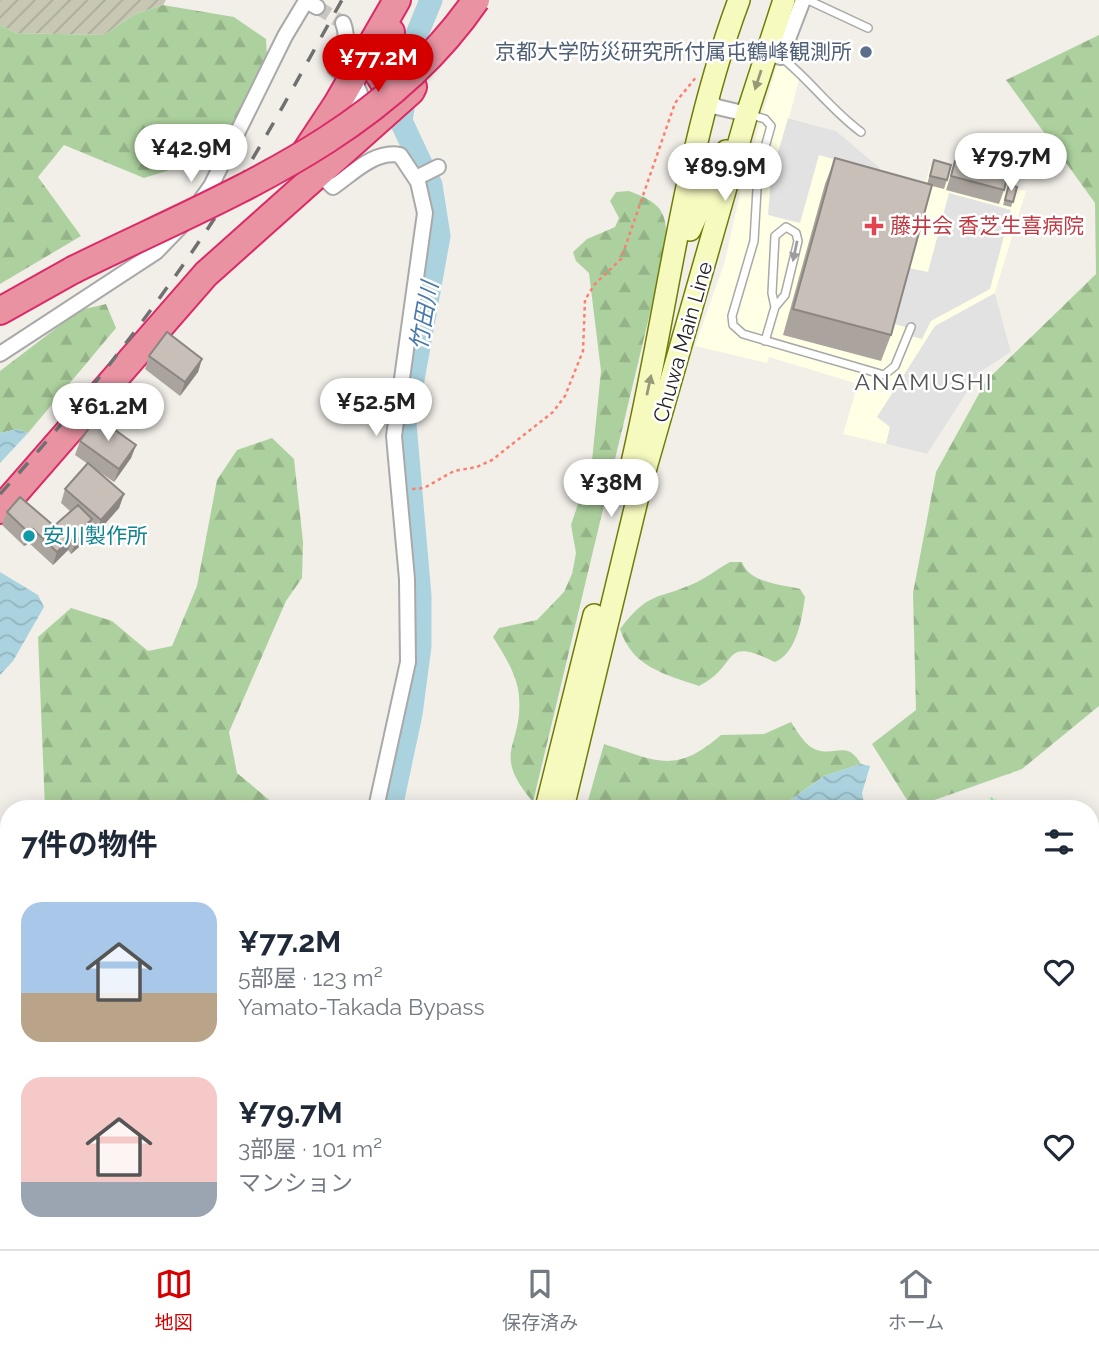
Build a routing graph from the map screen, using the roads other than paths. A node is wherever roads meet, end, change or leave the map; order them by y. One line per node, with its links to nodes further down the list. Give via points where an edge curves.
1 (397, 0): 12 (highway)
2 (409, 0): 13 (highway, via 385,46 379,75 390,91)
3 (476, 0): 22 (highway, bridge, via 419,66 323,145)
4 (489, 0): 13 (highway)
5 (739, 0): 14 (main road, Chuwa Main Line)
6 (784, 0): 11 (main road, Chuwa Main Line)
7 (805, 0): 10 (lane); 11 (street)
8 (310, 2): 25 (street, via 285,36 211,186 178,230 138,265)
9 (343, 23): 12 (street, via 346,44 335,68)
10 (868, 28)
11 (774, 55): 15 (main road, Chuwa Main Line, one-way to 15); 16 (lane, via 805,76)
12 (348, 81): 18 (street, via 357,86 361,96 356,109 316,154); 26 (highway, via 288,177 204,263)
13 (418, 86): 18 (highway)
14 (709, 100): 15 (street, via 717,107); 20 (main road, Chuwa Main Line)
15 (747, 114): 20 (main road, via 738,120); 24 (lane, via 765,119 771,126 758,172 754,241 732,316 738,331); 30 (main road, Chuwa Main Line, via 639,492)
16 (860, 132)
17 (438, 167): 19 (street)
18 (317, 173): 19 (street, via 333,187 388,153 400,155); 26 (highway, via 206,274)
19 (416, 178): 28 (street, via 424,200 425,229 394,436 407,579 408,662)
20 (674, 262): 29 (main road, Chuwa Main Line, one-way to 20, via 633,461)
21 (775, 307): 21 (lane, one-way to 21, via 775,236 786,227 798,240 785,295); 24 (lane)
22 (0, 311)
23 (911, 327): 24 (lane, via 895,366 884,375)
24 (765, 341)
25 (0, 354)
26 (124, 366): 27 (highway)
27 (0, 510)
28 (378, 800)
29 (548, 800)
30 (565, 800)

